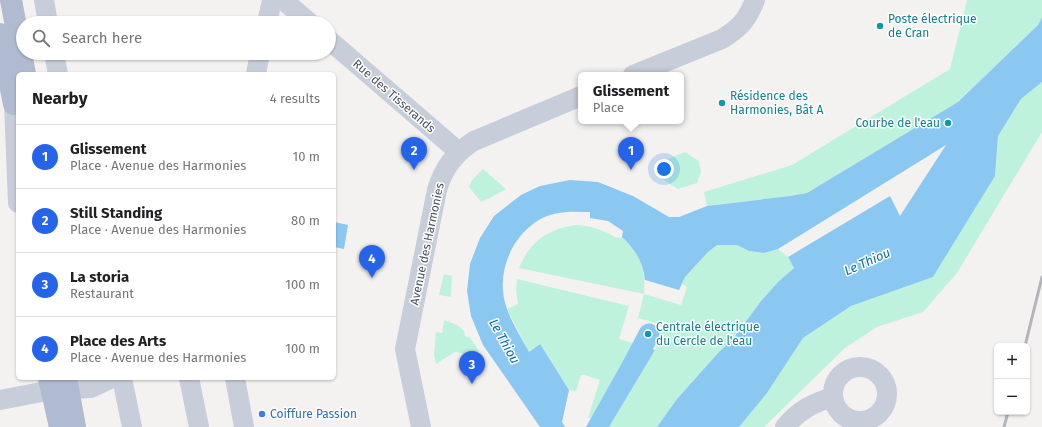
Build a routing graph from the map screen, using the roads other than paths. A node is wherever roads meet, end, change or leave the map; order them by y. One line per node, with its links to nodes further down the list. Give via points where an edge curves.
1 (11, 0): 9 (main road)
2 (44, 0): 6 (street)
3 (272, 0): 7 (street)
4 (283, 0): 8 (street)
5 (755, 0): 18 (street, via 748,16 729,35)
6 (47, 16)
7 (269, 16)
8 (302, 16)
9 (16, 26)
10 (0, 34): 20 (main road)
11 (336, 46): 21 (street, Rue des Tisserands)
12 (22, 60): 15 (main road)
13 (55, 60): 16 (street)
14 (259, 60): 17 (street)
15 (25, 72)
16 (58, 72)
17 (256, 72)
18 (640, 72)
19 (578, 97): 21 (street, Avenue des Harmonies, via 474,141)
20 (14, 104): 22 (street, via 16,141)
21 (459, 152): 36 (street, Avenue des Harmonies, via 445,169 437,190 406,340 405,349)
22 (11, 166): 23 (street)
23 (16, 192)
24 (108, 380): 28 (street, via 91,388)
25 (122, 380): 33 (street)
26 (189, 380): 34 (street)
27 (235, 380): 35 (street)
28 (59, 384): 30 (street); 31 (main road); 32 (main road)
29 (833, 397): 37 (street, via 807,407)
30 (0, 400)
31 (60, 427)
32 (75, 427)
33 (132, 427)
34 (199, 427)
35 (244, 427)
36 (421, 427)
37 (785, 427)

